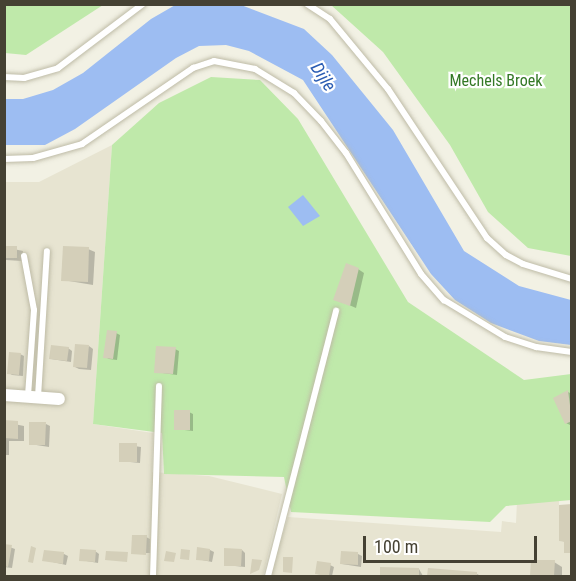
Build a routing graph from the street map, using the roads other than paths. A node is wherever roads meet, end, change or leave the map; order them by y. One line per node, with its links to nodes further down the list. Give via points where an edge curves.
1 (143, 4): 3 (lane, via 58,68 24,78)
2 (307, 4): 7 (lane, via 330,19 388,89 487,238 523,264)
3 (4, 77)
4 (4, 159): 9 (lane, via 33,158 82,144 193,68 214,61 255,69 294,93 321,121 346,153 421,274 444,300 506,337 536,347)
5 (47, 251): 12 (lane)
6 (24, 256): 12 (lane, via 34,310)
7 (572, 279)
8 (336, 311): 15 (lane)
9 (572, 352)
10 (159, 386): 14 (lane)
11 (4, 395): 12 (street)
12 (33, 397): 13 (street)
13 (59, 399)
14 (153, 576)
15 (268, 576)

